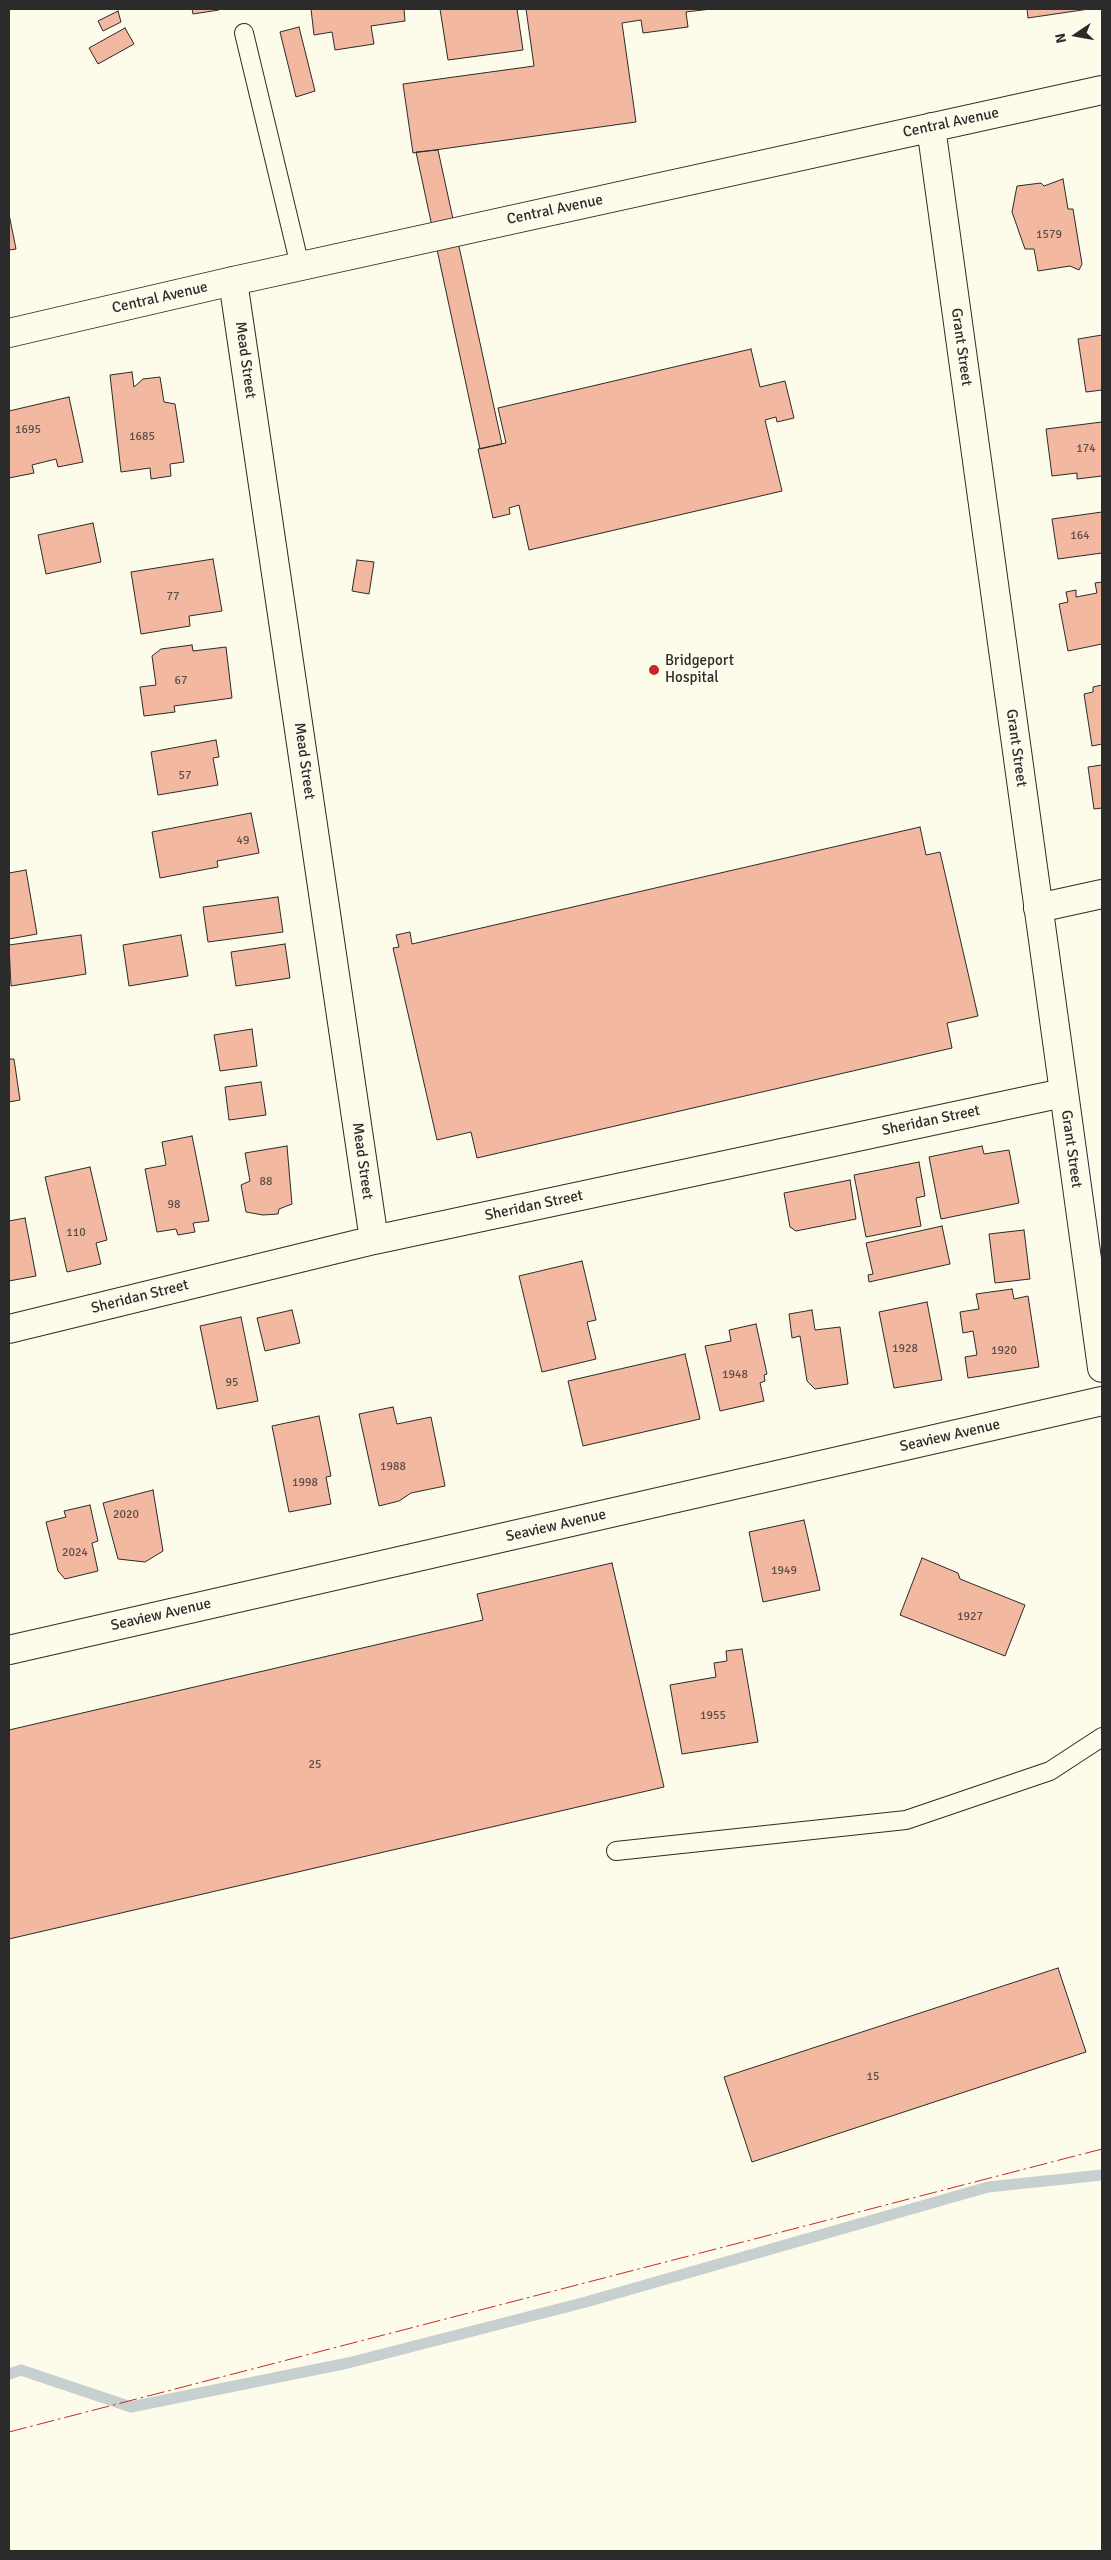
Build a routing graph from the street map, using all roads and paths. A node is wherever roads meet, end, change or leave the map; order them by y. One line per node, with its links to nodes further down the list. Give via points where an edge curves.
1 (244, 33): 4 (lane)
2 (1102, 90): 3 (main road, Central Avenue)
3 (931, 127): 4 (main road, Central Avenue); 8 (main road, Grant Street)
4 (300, 266): 5 (main road, Central Avenue)
5 (233, 281): 6 (main road, Central Avenue); 10 (main road, Mead Street)
6 (9, 333)
7 (1102, 894): 8 (main road)
8 (1038, 908): 9 (main road, Grant Street)
9 (1062, 1093): 10 (main road, Sheridan Street); 12 (main road, Grant Street)
10 (374, 1240): 11 (main road, Sheridan Street)
11 (9, 1329)
12 (1102, 1368)
13 (1102, 1401): 14 (main road, Seaview Avenue)
14 (9, 1650)
15 (1102, 1736): 16 (lane, via 1050,1771 906,1820)
16 (616, 1851)

